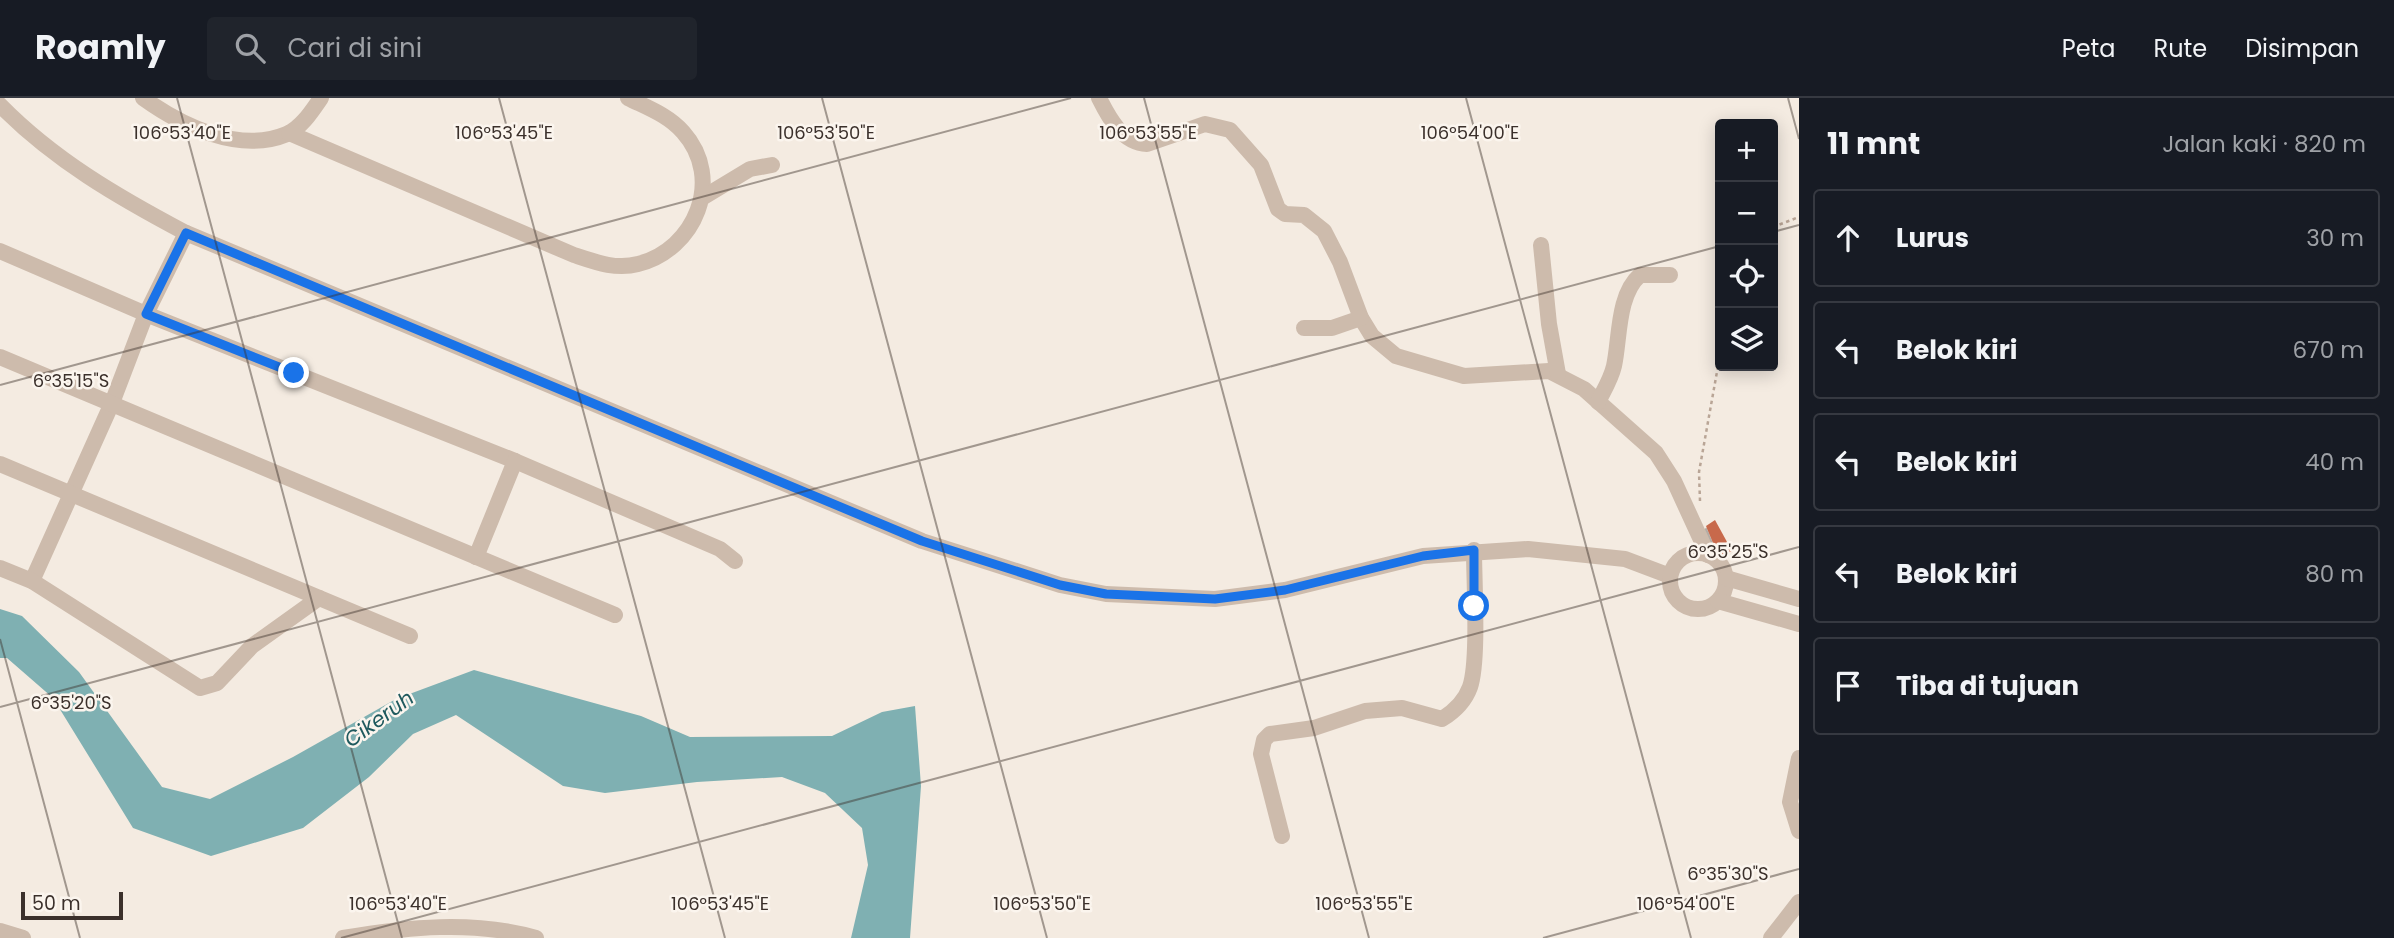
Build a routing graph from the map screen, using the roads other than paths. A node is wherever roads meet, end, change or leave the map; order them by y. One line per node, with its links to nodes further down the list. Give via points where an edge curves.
1 (143, 98): 6 (street, via 170,115 231,140)
2 (321, 98): 6 (street)
3 (628, 98): 8 (street, via 667,117 685,133 703,178)
4 (1099, 98): 14 (street, via 1120,130 1137,144 1205,124 1230,130 1261,165 1278,209 1304,215 1324,231)
5 (0, 105): 9 (street, via 37,141 112,193)
6 (289, 134): 8 (street, via 605,265 635,265 660,256 687,232)
7 (772, 165): 8 (street, via 750,169)
8 (702, 198)
9 (186, 233): 13 (street); 23 (street, via 922,541 1060,585 1106,594 1215,599 1285,590 1423,556)
10 (1541, 245): 17 (street)
11 (0, 251): 13 (street)
12 (1670, 275): 18 (street, via 1640,275 1631,285 1614,368)
13 (146, 314): 19 (street); 20 (street)
14 (1361, 318): 15 (street, via 1332,328); 17 (street, via 1384,349 1432,368 1464,376 1536,370)
15 (1304, 328)
16 (0, 357): 19 (street)
17 (1558, 374): 18 (street)
18 (1598, 402): 24 (street, via 1656,453)
19 (112, 403): 22 (street); 25 (street)
20 (515, 461): 25 (street); 26 (street, via 720,549)
21 (0, 464): 22 (street)
22 (72, 494): 30 (street); 31 (street)
23 (1474, 550): 28 (street, via 1577,552 1625,559); 39 (street, via 1473,662 1471,685 1463,701 1442,719 1390,707 1314,728 1270,734 1261,754)
24 (1709, 555): 28 (street, via 1684,556); 29 (street, via 1723,567)
25 (477, 557): 34 (street)
26 (735, 561)
27 (0, 568): 30 (street)
28 (1670, 576): 33 (street, via 1672,593 1685,606 1702,609)
29 (1726, 578): 32 (street); 33 (street)
30 (32, 581): 31 (street, via 200,688 217,682 252,646)
31 (319, 598): 36 (street)
32 (1799, 599)
33 (1718, 601): 35 (street)
34 (615, 615)
35 (1799, 624)
36 (410, 636)
37 (1799, 758): 38 (street, via 1790,802)
38 (1799, 831)
39 (1282, 836)
40 (1799, 902): 46 (street)
41 (0, 931): 43 (street)
42 (376, 935): 44 (street); 45 (street, via 433,926 503,929)
43 (23, 938)
44 (343, 938)
45 (536, 938)
46 (1772, 938)

